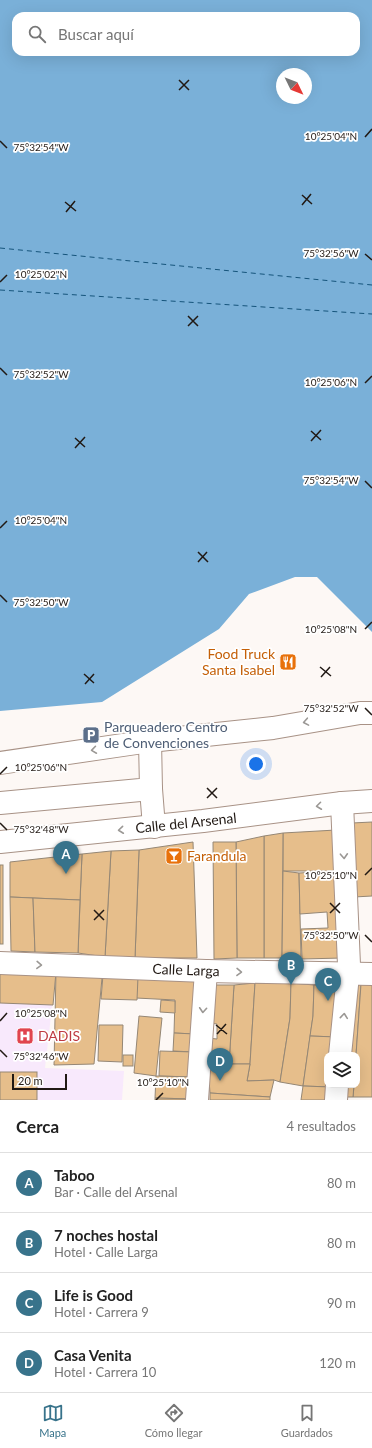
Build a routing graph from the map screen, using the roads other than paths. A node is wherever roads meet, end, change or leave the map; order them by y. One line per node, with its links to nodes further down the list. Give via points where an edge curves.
1 (372, 713): 2 (main road, one-way to 2, via 273,728)
2 (150, 741): 3 (main road, one-way to 3); 4 (main road)
3 (0, 763)
4 (151, 789): 6 (main road); 8 (main road)
5 (372, 801): 7 (main road, Calle del Arsenal)
6 (0, 803)
7 (342, 803): 8 (main road, Calle del Arsenal, one-way to 8); 12 (main road, one-way to 12)
8 (154, 826): 9 (main road, Calle del Arsenal, one-way to 9)
9 (0, 842)
10 (0, 963): 11 (main road, Calle Larga, one-way to 11)
11 (206, 971): 12 (main road, Calle Larga, one-way to 12); 16 (main road, one-way to 16)
12 (348, 973): 13 (main road, Calle Larga); 14 (main road, one-way to 12)
13 (372, 974)
14 (340, 1052)
15 (337, 1088): 17 (main road)
16 (197, 1100)
17 (336, 1100)

